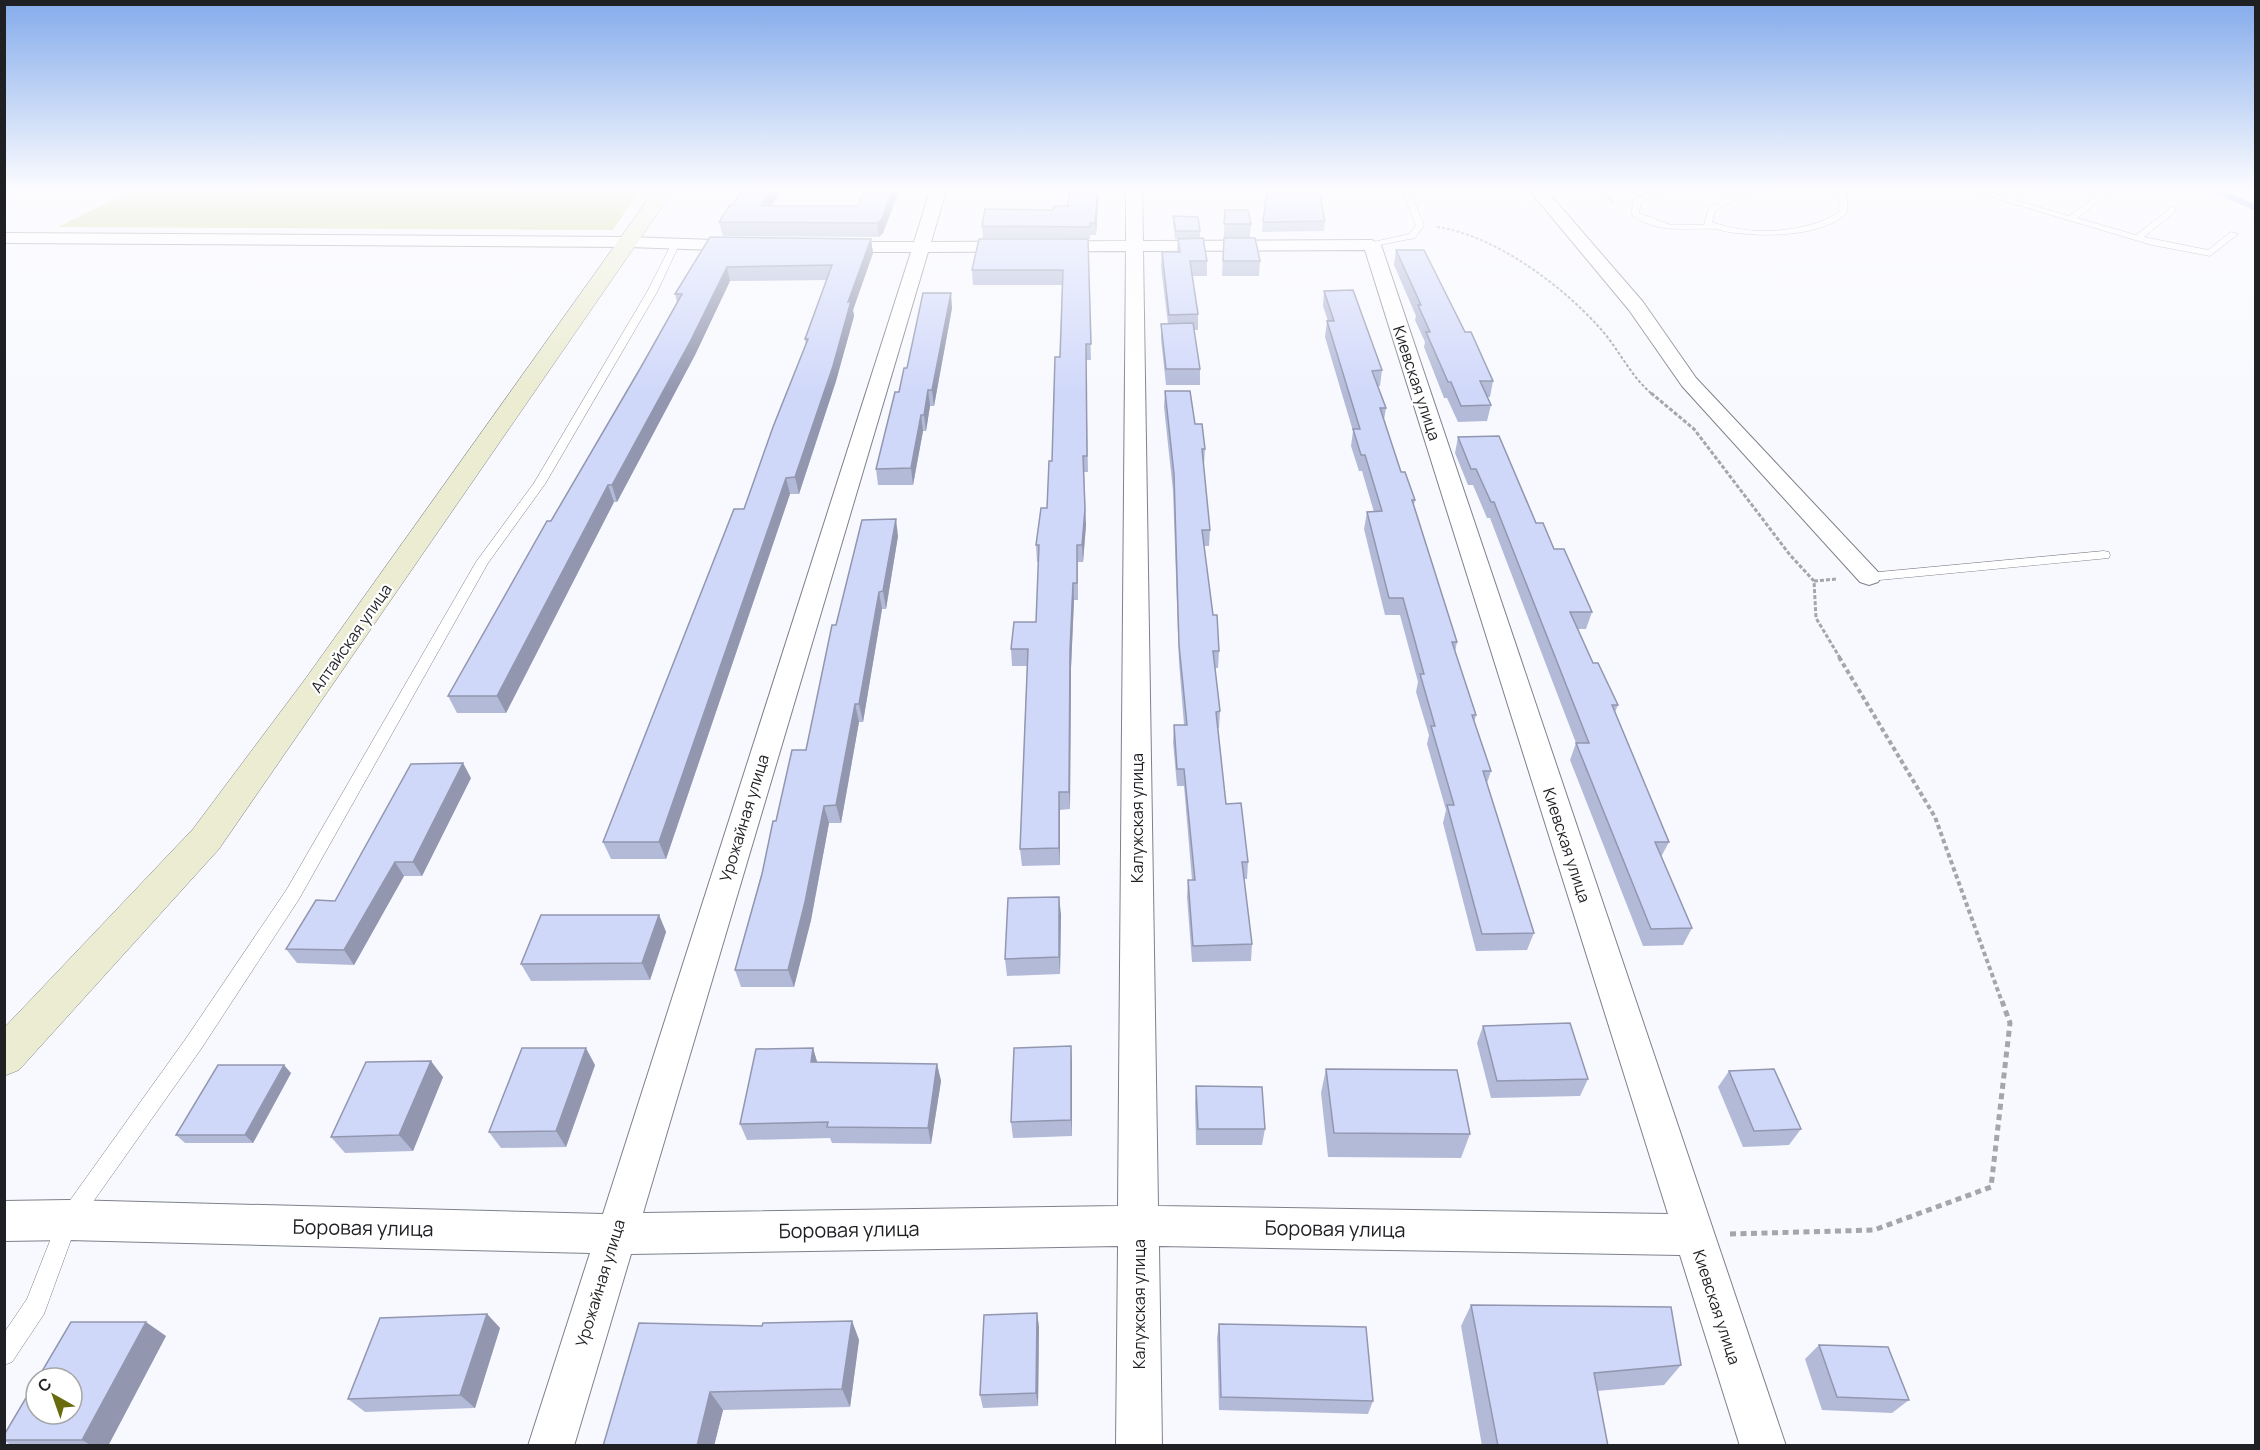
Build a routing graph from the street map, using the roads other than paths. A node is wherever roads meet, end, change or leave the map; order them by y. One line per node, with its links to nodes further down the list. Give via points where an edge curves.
1 (616, 259): 9 (main road, Алтайская улица, via 206,839)
2 (668, 259): 10 (lane, via 539,484 482,562 293,894 194,1043)
3 (919, 259): 13 (street, Урожайная улица)
4 (1135, 259): 12 (street, Калужская улица)
5 (1376, 259): 14 (street, Киевская улица)
6 (1596, 259): 8 (street, via 1636,306 1689,382)
7 (2104, 555): 8 (lane)
8 (1869, 577)
9 (4, 1057)
10 (68, 1220): 11 (street, Боровая улица); 13 (street, Боровая улица); 15 (lane, via 36,1306)
11 (4, 1221)
12 (1138, 1226): 13 (street, Боровая улица); 14 (street, Боровая улица); 17 (street, Калужская улица)
13 (615, 1234): 16 (street, Урожайная улица)
14 (1693, 1234): 18 (street, Киевская улица)
15 (4, 1354)
16 (551, 1446)
17 (1139, 1446)
18 (1763, 1446)

